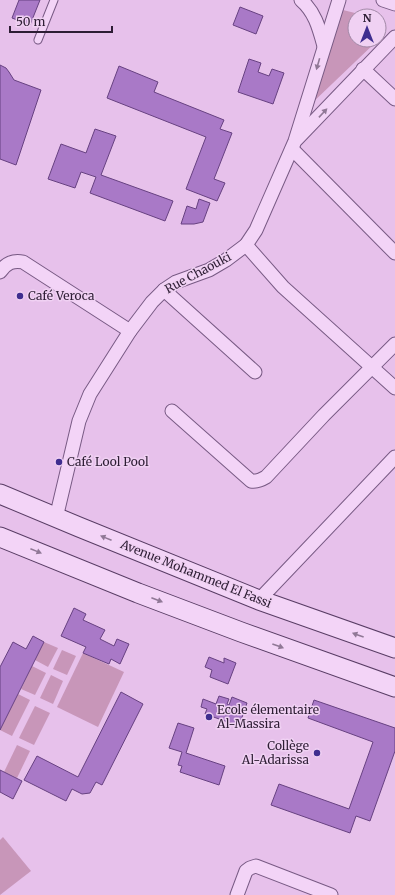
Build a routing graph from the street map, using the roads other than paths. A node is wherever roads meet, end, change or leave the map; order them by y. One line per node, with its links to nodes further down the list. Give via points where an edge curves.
1 (54, 0): 7 (lane)
2 (301, 0): 8 (street, via 313,14)
3 (339, 0): 8 (street, Rue Chaouki)
4 (383, 0): 5 (street)
5 (395, 4)
6 (395, 37): 9 (street)
7 (38, 40)
8 (324, 46): 11 (street, Rue Chaouki, one-way to 11)
9 (363, 69): 10 (street); 11 (street, one-way to 9)
10 (395, 99)
11 (294, 145): 12 (street, Rue Chaouki, via 256,230); 13 (street)
12 (246, 245): 15 (street, Rue Chaouki, via 209,270 176,282); 18 (street, via 283,287)
13 (395, 252)
14 (0, 272): 16 (street, via 9,263 23,262)
15 (164, 290): 16 (street, Rue Chaouki); 19 (street)
16 (130, 331): 24 (street, Rue Chaouki, via 90,394 79,421)
17 (395, 344): 18 (street)
18 (371, 367): 20 (street); 21 (street, via 266,477 256,482 251,481)
19 (255, 372)
20 (395, 388)
21 (172, 411)
22 (395, 457): 26 (street)
23 (0, 494): 24 (main road, Avenue Mohammed El Fassi)
24 (56, 518): 26 (main road, Avenue Mohammed El Fassi, one-way to 24)
25 (0, 537): 28 (main road, one-way to 28, via 138,593)
26 (259, 600): 27 (main road, Avenue Mohammed El Fassi, one-way to 26)
27 (395, 648)
28 (395, 687)
29 (237, 895): 30 (street, via 246,871 256,866)
30 (331, 895)

